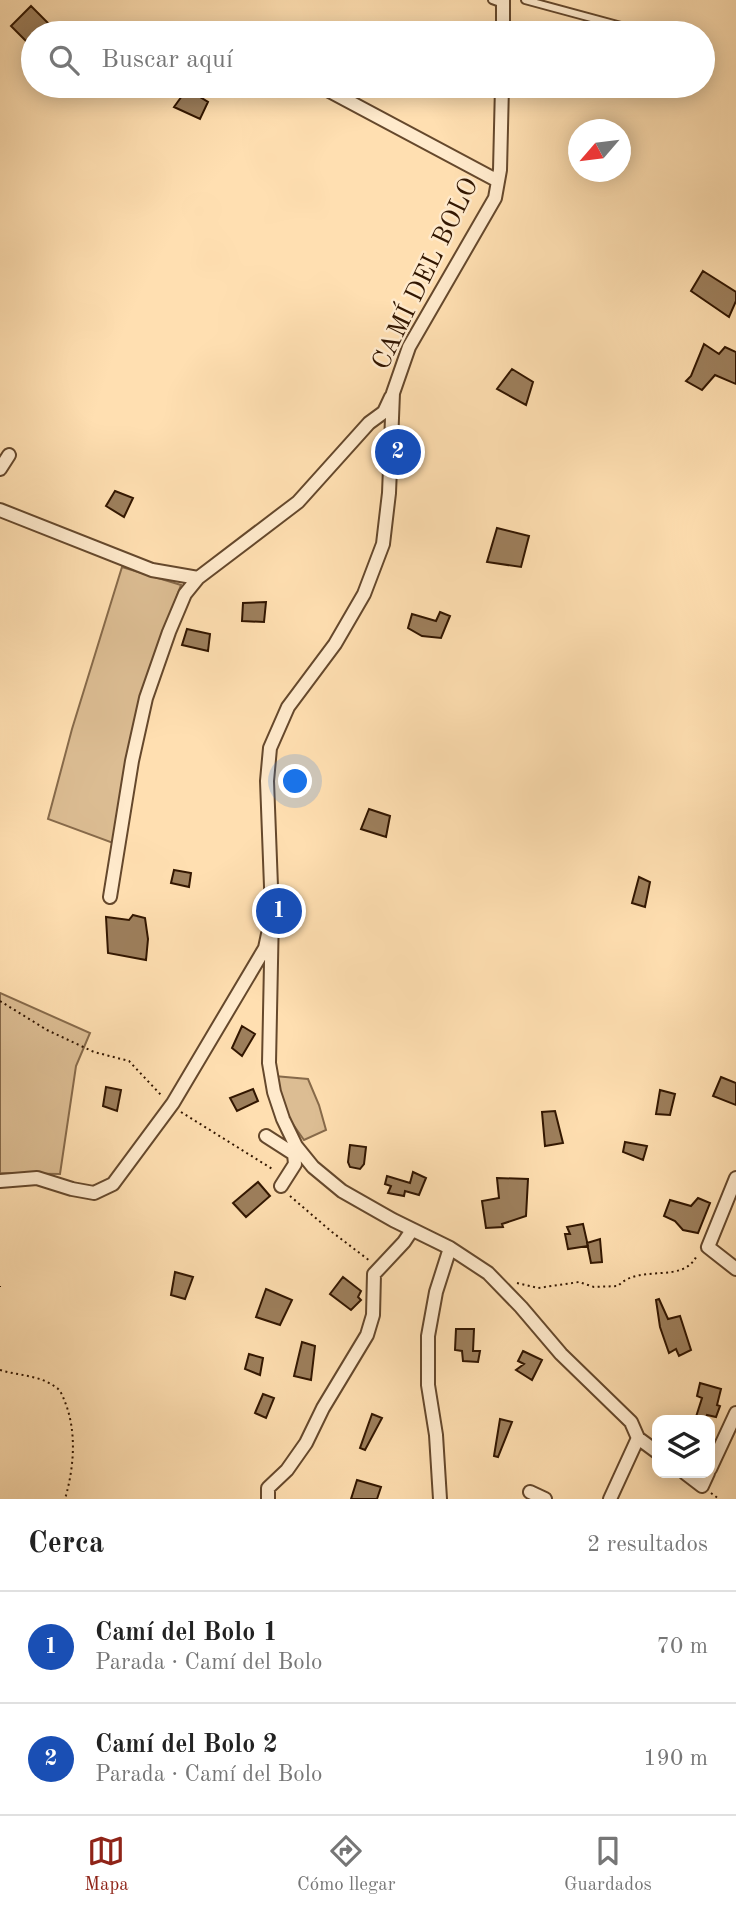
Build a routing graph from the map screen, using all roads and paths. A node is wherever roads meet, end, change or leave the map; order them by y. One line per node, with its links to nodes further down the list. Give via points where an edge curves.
1 (525, 0): 4 (lane)
2 (499, 1): 3 (street)
3 (502, 21)
4 (603, 21)
5 (342, 98): 7 (street)
6 (501, 98): 7 (street, CAMÍ DEL BOLO)
7 (498, 181): 8 (street, CAMÍ DEL BOLO, via 495,198 409,347)
8 (393, 393): 12 (street, via 384,412 298,502); 14 (street, CAMÍ DEL BOLO, via 383,544 364,594 335,644 288,707 270,748)
9 (9, 455): 10 (street)
10 (0, 469)
11 (0, 510): 12 (street, via 152,570)
12 (198, 578): 13 (street, via 185,594 146,698)
13 (110, 897)
14 (272, 914): 16 (street, via 265,948); 19 (street, via 269,1063 283,1119)
15 (0, 1001): 16 (path, via 94,1052 129,1061)
16 (171, 1106): 21 (street, via 113,1184 94,1193 37,1178); 22 (path, via 270,1167)
17 (266, 1136): 18 (street)
18 (294, 1154): 19 (street); 22 (street, via 295,1164)
19 (310, 1164): 23 (street, via 342,1191)
20 (736, 1178): 26 (street, via 709,1247)
21 (0, 1181)
22 (283, 1183): 25 (path, via 332,1232)
23 (412, 1230): 24 (street); 25 (street)
24 (450, 1248): 28 (street); 39 (street, via 428,1336 428,1385)
25 (380, 1268): 38 (street, via 374,1273 373,1315 367,1335 306,1443 268,1488)
26 (736, 1269)
27 (683, 1271): 28 (path, via 645,1273 618,1286 579,1282 538,1288)
28 (498, 1283): 31 (street, via 561,1354 631,1422)
29 (0, 1370): 37 (path, via 35,1376 60,1389 71,1419 73,1448)
30 (736, 1413): 33 (street)
31 (638, 1438): 32 (street); 41 (street)
32 (652, 1448)
33 (715, 1458)
34 (692, 1478): 35 (street, via 702,1486)
35 (706, 1478)
36 (530, 1492): 40 (street)
37 (65, 1499)
38 (268, 1499)
39 (440, 1499)
40 (545, 1499)
41 (610, 1499)

